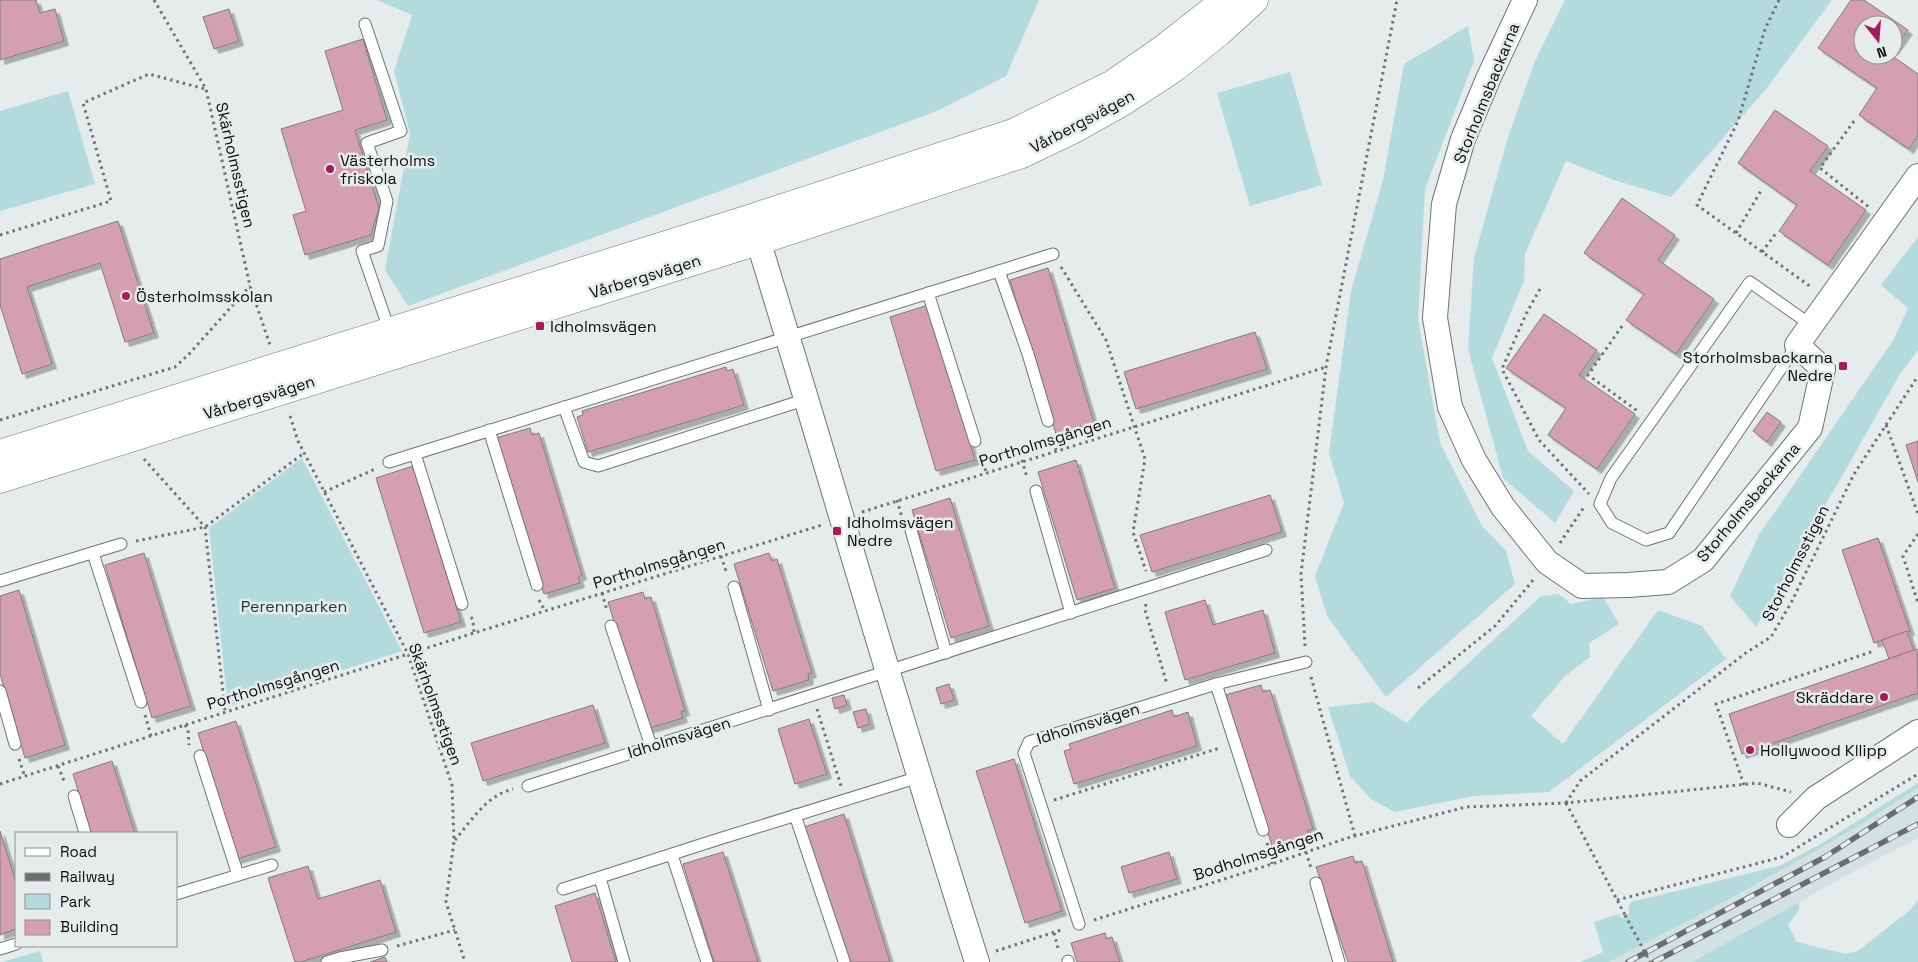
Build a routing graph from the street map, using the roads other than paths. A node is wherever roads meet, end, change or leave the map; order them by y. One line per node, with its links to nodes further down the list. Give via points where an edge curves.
1 (1226, 0): 6 (street, Vårbergsvägen, via 1114,84 1013,133)
2 (1254, 0): 6 (street, Vårbergsvägen, via 1174,68 1122,102 1022,154)
3 (1525, 0): 13 (street, Storholmsbackarna, via 1463,139 1444,204 1435,318 1450,408 1474,460 1503,507 1547,562 1582,586 1668,582 1703,560 1810,428 1823,369)
4 (365, 24): 11 (lane, via 401,131 367,143 387,201 378,246 362,251)
5 (1918, 176): 10 (street)
6 (755, 230): 11 (street, Vårbergsvägen); 12 (street); 22 (street, Vårbergsvägen)
7 (1053, 254): 8 (lane)
8 (999, 271): 9 (lane); 16 (lane)
9 (928, 293): 12 (lane); 18 (lane)
10 (1811, 325): 13 (street); 13 (lane, via 1750,282 1611,478 1600,504 1612,523 1646,540 1669,533)
11 (390, 332): 19 (street, Vårbergsvägen)
12 (788, 336): 14 (street); 15 (lane)
13 (1797, 344)
14 (807, 399): 15 (lane, via 598,466 584,462); 36 (street)
15 (564, 407): 17 (lane)
16 (1048, 421)
17 (488, 430): 20 (lane); 29 (lane)
18 (975, 441)
19 (0, 454)
20 (416, 454): 21 (lane); 31 (lane)
21 (389, 462)
22 (0, 479)
23 (1036, 490): 32 (lane)
24 (911, 530): 34 (lane)
25 (121, 544): 27 (lane)
26 (1266, 550): 32 (lane, Idholmsvägen)
27 (93, 553): 28 (lane); 39 (lane)
28 (0, 581)
29 (537, 585)
30 (734, 587): 40 (lane)
31 (462, 604)
32 (1071, 613): 34 (lane, Idholmsvägen)
33 (611, 626): 43 (lane)
34 (946, 653): 36 (lane, Idholmsvägen)
35 (1306, 662): 37 (lane, Idholmsvägen)
36 (888, 672): 40 (lane, Idholmsvägen); 45 (street)
37 (1216, 684): 50 (lane); 59 (lane, Idholmsvägen, via 1028,742 1024,754)
38 (0, 691): 42 (lane)
39 (141, 702)
40 (769, 710): 43 (lane, Idholmsvägen)
41 (1918, 732): 49 (street, via 1816,798)
42 (15, 744)
43 (651, 746): 46 (lane, Idholmsvägen)
44 (200, 756): 54 (lane)
45 (919, 777): 48 (lane); 63 (street)
46 (528, 786)
47 (74, 796): 51 (lane)
48 (795, 816): 52 (lane); 65 (lane)
49 (1789, 825)
50 (1263, 830)
51 (86, 832)
52 (672, 855): 55 (lane); 67 (lane)
53 (272, 865): 54 (lane)
54 (238, 875): 58 (lane)
55 (600, 878): 57 (lane); 66 (lane)
56 (1316, 883): 68 (lane)
57 (563, 889)
58 (178, 893)
59 (1078, 924)
60 (15, 944): 61 (lane)
61 (0, 949)
62 (382, 950): 64 (lane)
63 (976, 960)
64 (332, 961)
65 (844, 961)
66 (624, 962)
67 (707, 962)
68 (1339, 962)

